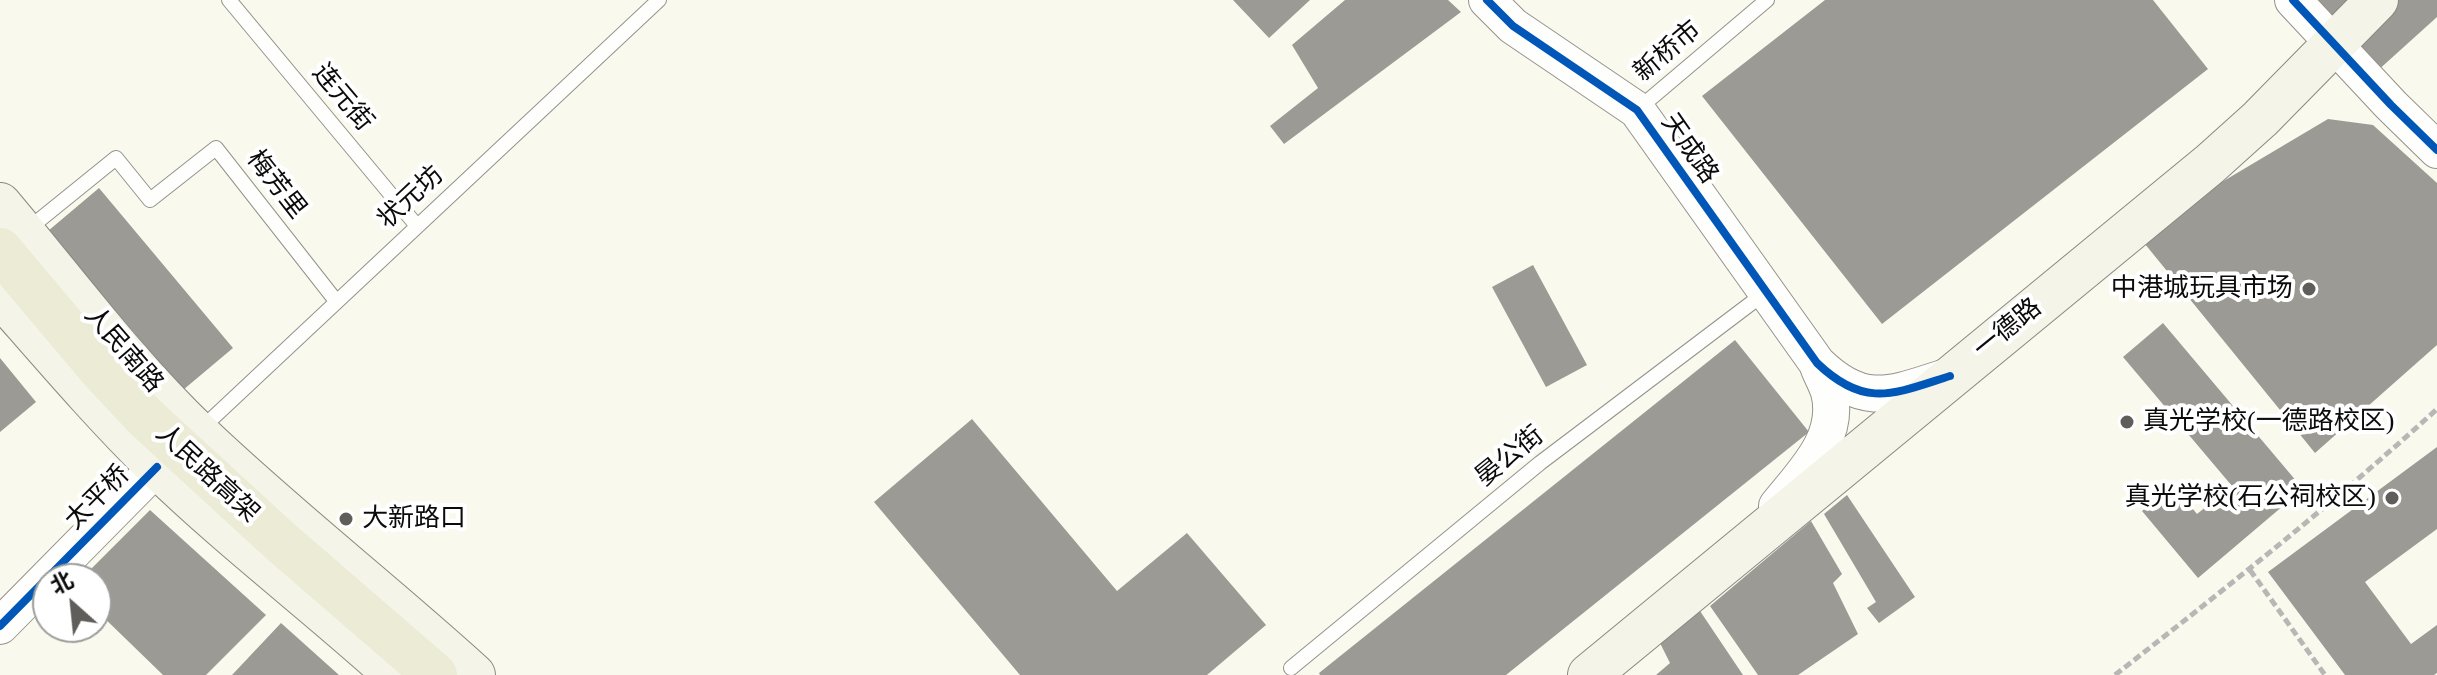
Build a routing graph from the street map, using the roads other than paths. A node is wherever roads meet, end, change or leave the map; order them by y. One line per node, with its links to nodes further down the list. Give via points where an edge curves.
1 (229, 0): 10 (lane, 连元街)
2 (659, 0): 10 (lane, 状元坊)
3 (1487, 0): 8 (street, 天成路, via 1513,26)
4 (1767, 0): 8 (lane, 新桥市)
5 (2293, 0): 7 (street)
6 (2377, 0): 7 (main road, 一德路)
7 (2333, 43): 9 (street); 16 (main road, 一德路, via 2210,164)
8 (1637, 110): 12 (street, 天成路)
9 (2437, 150)
10 (417, 226): 14 (lane, 状元坊)
11 (8, 229): 14 (lane, 梅芳里, via 116,158 150,200 216,148); 17 (main road, 人民南路); 23 (main road, 人民路高架, via 72,336 145,417)
12 (1766, 292): 15 (street, 天成路); 21 (lane, 晏公街, via 1540,463)
13 (0, 295): 18 (main road, 人民南路)
14 (336, 301): 17 (lane, 状元坊)
15 (1817, 363): 16 (street, via 1836,382 1868,394 1906,390); 19 (street, via 1829,392 1831,419 1824,445)
16 (1950, 376): 19 (main road, 一德路)
17 (197, 432): 24 (main road, 人民南路)
18 (157, 467): 20 (street, 太平桥); 22 (main road, 人民南路)
19 (1746, 547): 25 (main road, 一德路)
20 (0, 626)
21 (1290, 673)
22 (395, 675)
23 (435, 675)
24 (474, 675)
25 (1589, 675)

